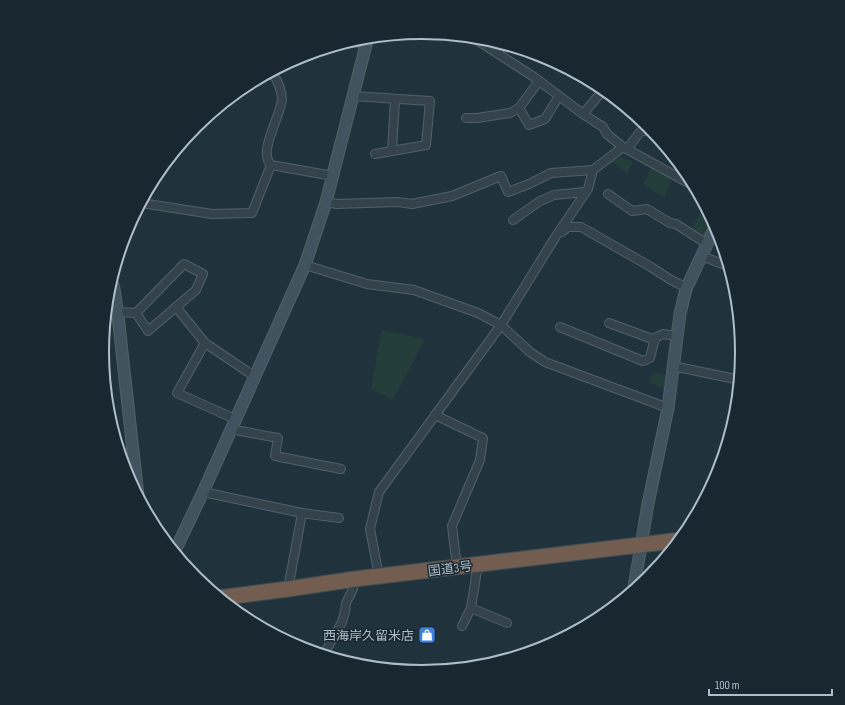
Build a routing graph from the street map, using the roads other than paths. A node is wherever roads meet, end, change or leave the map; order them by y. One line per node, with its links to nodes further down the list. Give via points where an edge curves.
1 (367, 44): 8 (street)
2 (484, 45): 4 (street)
3 (500, 49): 4 (street)
4 (498, 54): 6 (street)
5 (275, 76): 18 (street, via 282,100 266,152)
6 (539, 80): 11 (street); 12 (street)
7 (600, 94): 12 (street)
8 (353, 96): 9 (street); 20 (street)
9 (395, 99): 16 (street); 16 (street, via 430,101 426,145)
10 (556, 101): 11 (street, via 545,119 529,125)
11 (519, 108): 13 (street, via 510,114)
12 (583, 114): 15 (street, via 603,127 607,134)
13 (466, 118)
14 (644, 131): 15 (street)
15 (625, 148): 19 (street); 21 (street)
16 (392, 151): 17 (street)
17 (375, 154)
18 (271, 165): 20 (street); 25 (street, via 252,213 212,214)
19 (592, 170): 22 (street); 24 (street, via 551,173 508,192 501,176 452,196 412,204)
20 (333, 176): 24 (street)
21 (685, 181)
22 (585, 192): 26 (street, via 554,195 540,201); 28 (street)
23 (608, 194): 29 (street, via 632,211 647,209)
24 (326, 202): 32 (street)
25 (147, 204)
26 (512, 220)
27 (712, 233): 29 (street)
28 (556, 236): 33 (street, via 568,227 581,227); 39 (street)
29 (707, 244): 30 (street)
30 (702, 256): 31 (street); 33 (street)
31 (723, 264)
32 (305, 265): 39 (street, via 367,284 414,290 478,313); 45 (street)
33 (686, 289): 41 (street)
34 (115, 293): 36 (street)
35 (176, 307): 37 (street, via 148,331); 37 (street, via 196,290 203,274 184,264); 43 (street)
36 (118, 312): 37 (street); 51 (street)
37 (136, 313)
38 (609, 323): 42 (street)
39 (501, 325): 47 (street, via 530,352 545,362); 48 (street)
40 (560, 327): 42 (street, via 643,361 650,358)
41 (677, 336): 42 (street, via 663,334); 44 (street)
42 (655, 340)
43 (205, 343): 45 (street); 49 (street, via 177,393)
44 (673, 366): 46 (street); 47 (street)
45 (254, 376): 49 (street)
46 (734, 379)
47 (668, 408): 56 (street)
48 (435, 415): 59 (street, via 483,438 480,460 452,526); 60 (street, via 379,492 370,529)
49 (233, 424): 50 (street, via 278,438 275,456); 52 (street)
50 (341, 469)
51 (136, 480)
52 (203, 492): 53 (street); 57 (street)
53 (302, 513): 54 (street); 63 (street)
54 (339, 518)
55 (672, 541): 56 (highway, 国道3号)
56 (641, 545): 58 (highway, 国道3号); 62 (street)
57 (177, 547)
58 (478, 564): 59 (highway, 国道3号); 65 (street)
59 (456, 567): 60 (highway, 国道3号)
60 (379, 576): 61 (highway, 国道3号)
61 (355, 578): 63 (highway, 国道3号); 68 (street, via 342,622)
62 (635, 583)
63 (288, 589): 64 (highway, 国道3号)
64 (227, 597)
65 (471, 608): 66 (street); 67 (street)
66 (507, 623)
67 (462, 626)
68 (326, 650)

